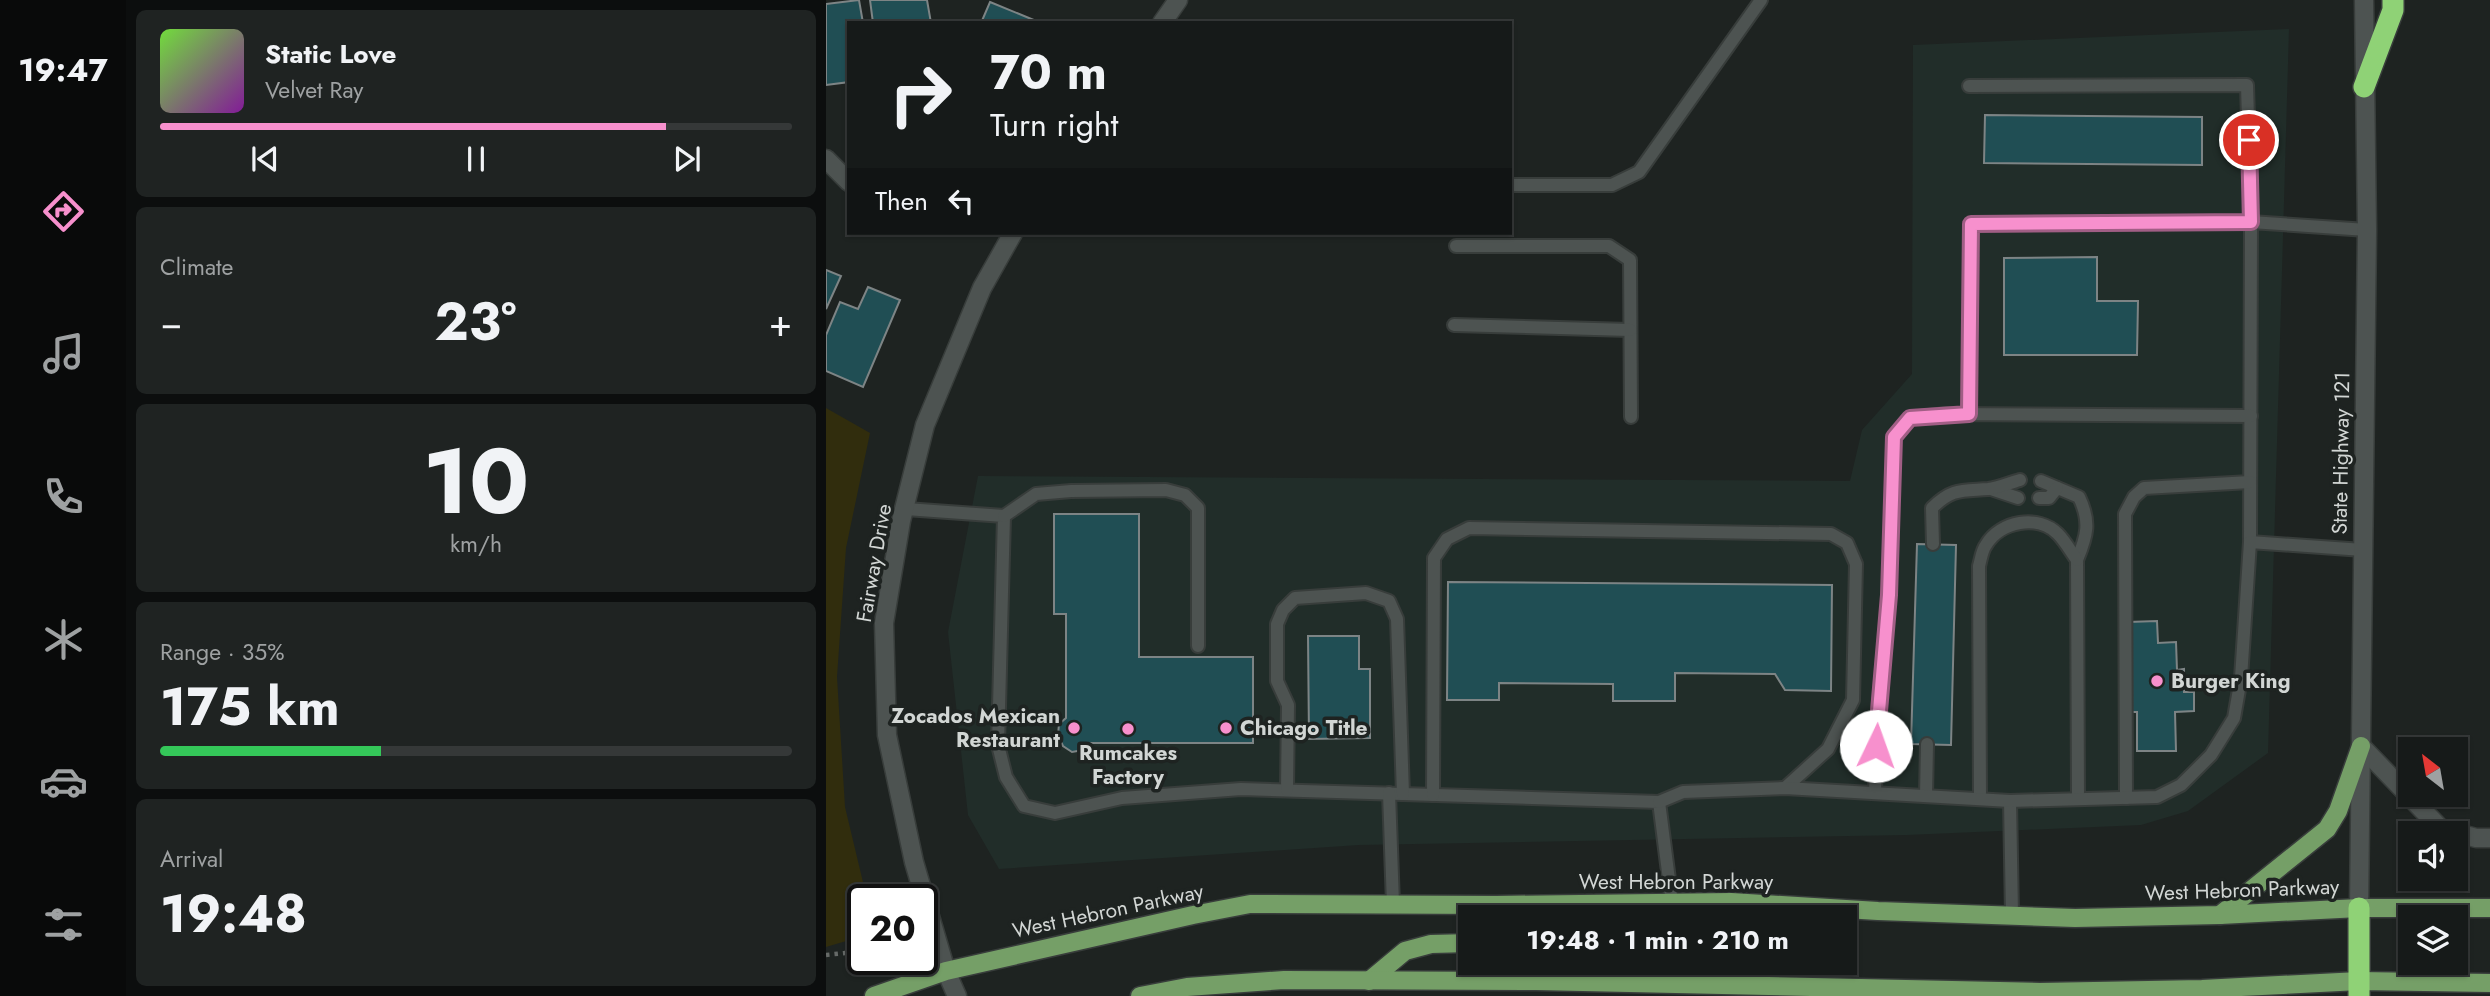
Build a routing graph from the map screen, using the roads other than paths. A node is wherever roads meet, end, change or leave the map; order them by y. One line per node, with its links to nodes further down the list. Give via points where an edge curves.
1 (1178, 0): 5 (main road)
2 (1761, 0): 10 (lane, via 1639,172 1612,185)
3 (2364, 0): 7 (main road, State Highway 121)
4 (2393, 0): 7 (highway)
5 (1163, 21)
6 (1969, 86): 11 (lane, via 2247,85)
7 (2364, 87): 12 (main road, State Highway 121)
8 (826, 159): 9 (main road)
9 (847, 180)
10 (1512, 185)
11 (2251, 222): 12 (lane); 17 (lane, via 1971,224); 18 (lane)
12 (2367, 230): 31 (main road, State Highway 121)
13 (1012, 235): 27 (main road, Fairway Drive, via 982,288 925,425)
14 (1455, 246): 16 (lane, via 1609,246 1630,260)
15 (1454, 325): 16 (lane)
16 (1630, 330): 19 (lane)
17 (1969, 414): 18 (lane); 39 (lane, via 1910,418 1894,437)
18 (2251, 416): 22 (lane)
19 (1631, 417)
20 (2020, 480): 24 (lane)
21 (2041, 481): 23 (lane)
22 (2250, 482): 29 (lane); 43 (lane, via 2144,488 2125,514)
23 (2057, 488): 26 (lane, via 2049,498); 32 (lane, via 2079,498 2086,512 2087,536)
24 (1991, 489): 25 (lane); 30 (lane, via 1959,490 1944,496 1932,508)
25 (2018, 498)
26 (2039, 498)
27 (906, 509): 28 (lane); 60 (main road, Fairway Drive, via 884,623 887,735 914,862)
28 (1004, 516): 33 (lane, via 1036,494 1166,490 1185,495 1198,508); 37 (lane, via 998,745 1006,777 1024,806 1055,813 1122,798)
29 (2250, 542): 31 (lane); 43 (lane, via 2234,718 2211,755 2181,785 2157,797)
30 (1933, 544)
31 (2363, 550): 35 (main road, State Highway 121)
32 (2077, 560): 44 (lane, via 2056,532 2037,522 2015,524 1986,545 1979,566); 45 (lane)
33 (1198, 646)
34 (1927, 744): 42 (lane)
35 (2361, 746): 48 (main road, via 2440,828); 54 (main road, State Highway 121); 58 (main road, via 2339,811 2327,829)
36 (1785, 788): 39 (lane); 41 (lane, via 1828,749 1853,701 1856,564 1847,543 1831,534 1469,528 1447,539 1434,558); 47 (lane, via 1683,792)
37 (1287, 790): 38 (lane); 40 (lane, via 1287,705 1277,681 1277,624 1295,598 1366,593 1389,601 1397,619)
38 (1389, 793): 40 (lane); 49 (lane)
39 (1875, 793): 42 (lane)
40 (1403, 794): 41 (lane)
41 (1433, 795): 47 (lane)
42 (1926, 796): 44 (lane)
43 (2126, 798): 45 (lane)
44 (1980, 799): 46 (lane)
45 (2078, 799): 46 (lane)
46 (2010, 801): 57 (lane)
47 (1659, 802): 51 (lane)
48 (2490, 838)
49 (1393, 904): 50 (main road, West Hebron Parkway); 60 (main road, West Hebron Parkway, via 1250,904)
50 (1496, 905)
51 (1669, 905)
52 (1708, 905): 53 (main road, West Hebron Parkway)
53 (1780, 905)
54 (2359, 908): 55 (main road, West Hebron Parkway); 58 (main road, West Hebron Parkway); 63 (highway)
55 (2490, 908)
56 (1857, 910): 57 (main road, West Hebron Parkway)
57 (2012, 915): 58 (main road, West Hebron Parkway)
58 (2220, 915)
59 (1458, 943): 62 (main road, via 1405,951)
60 (946, 971): 69 (main road, West Hebron Parkway); 70 (main road, Fairway Drive)
61 (2490, 983): 63 (main road)
62 (1368, 988): 64 (main road); 66 (main road, via 1284,980)
63 (2359, 988): 65 (main road)
64 (1601, 989): 67 (main road)
65 (2203, 989): 68 (main road); 72 (main road)
66 (1212, 990): 71 (main road)
67 (1791, 991): 68 (main road)
68 (1947, 993)
69 (874, 996)
70 (957, 996)
71 (1140, 996)
72 (2244, 996)

